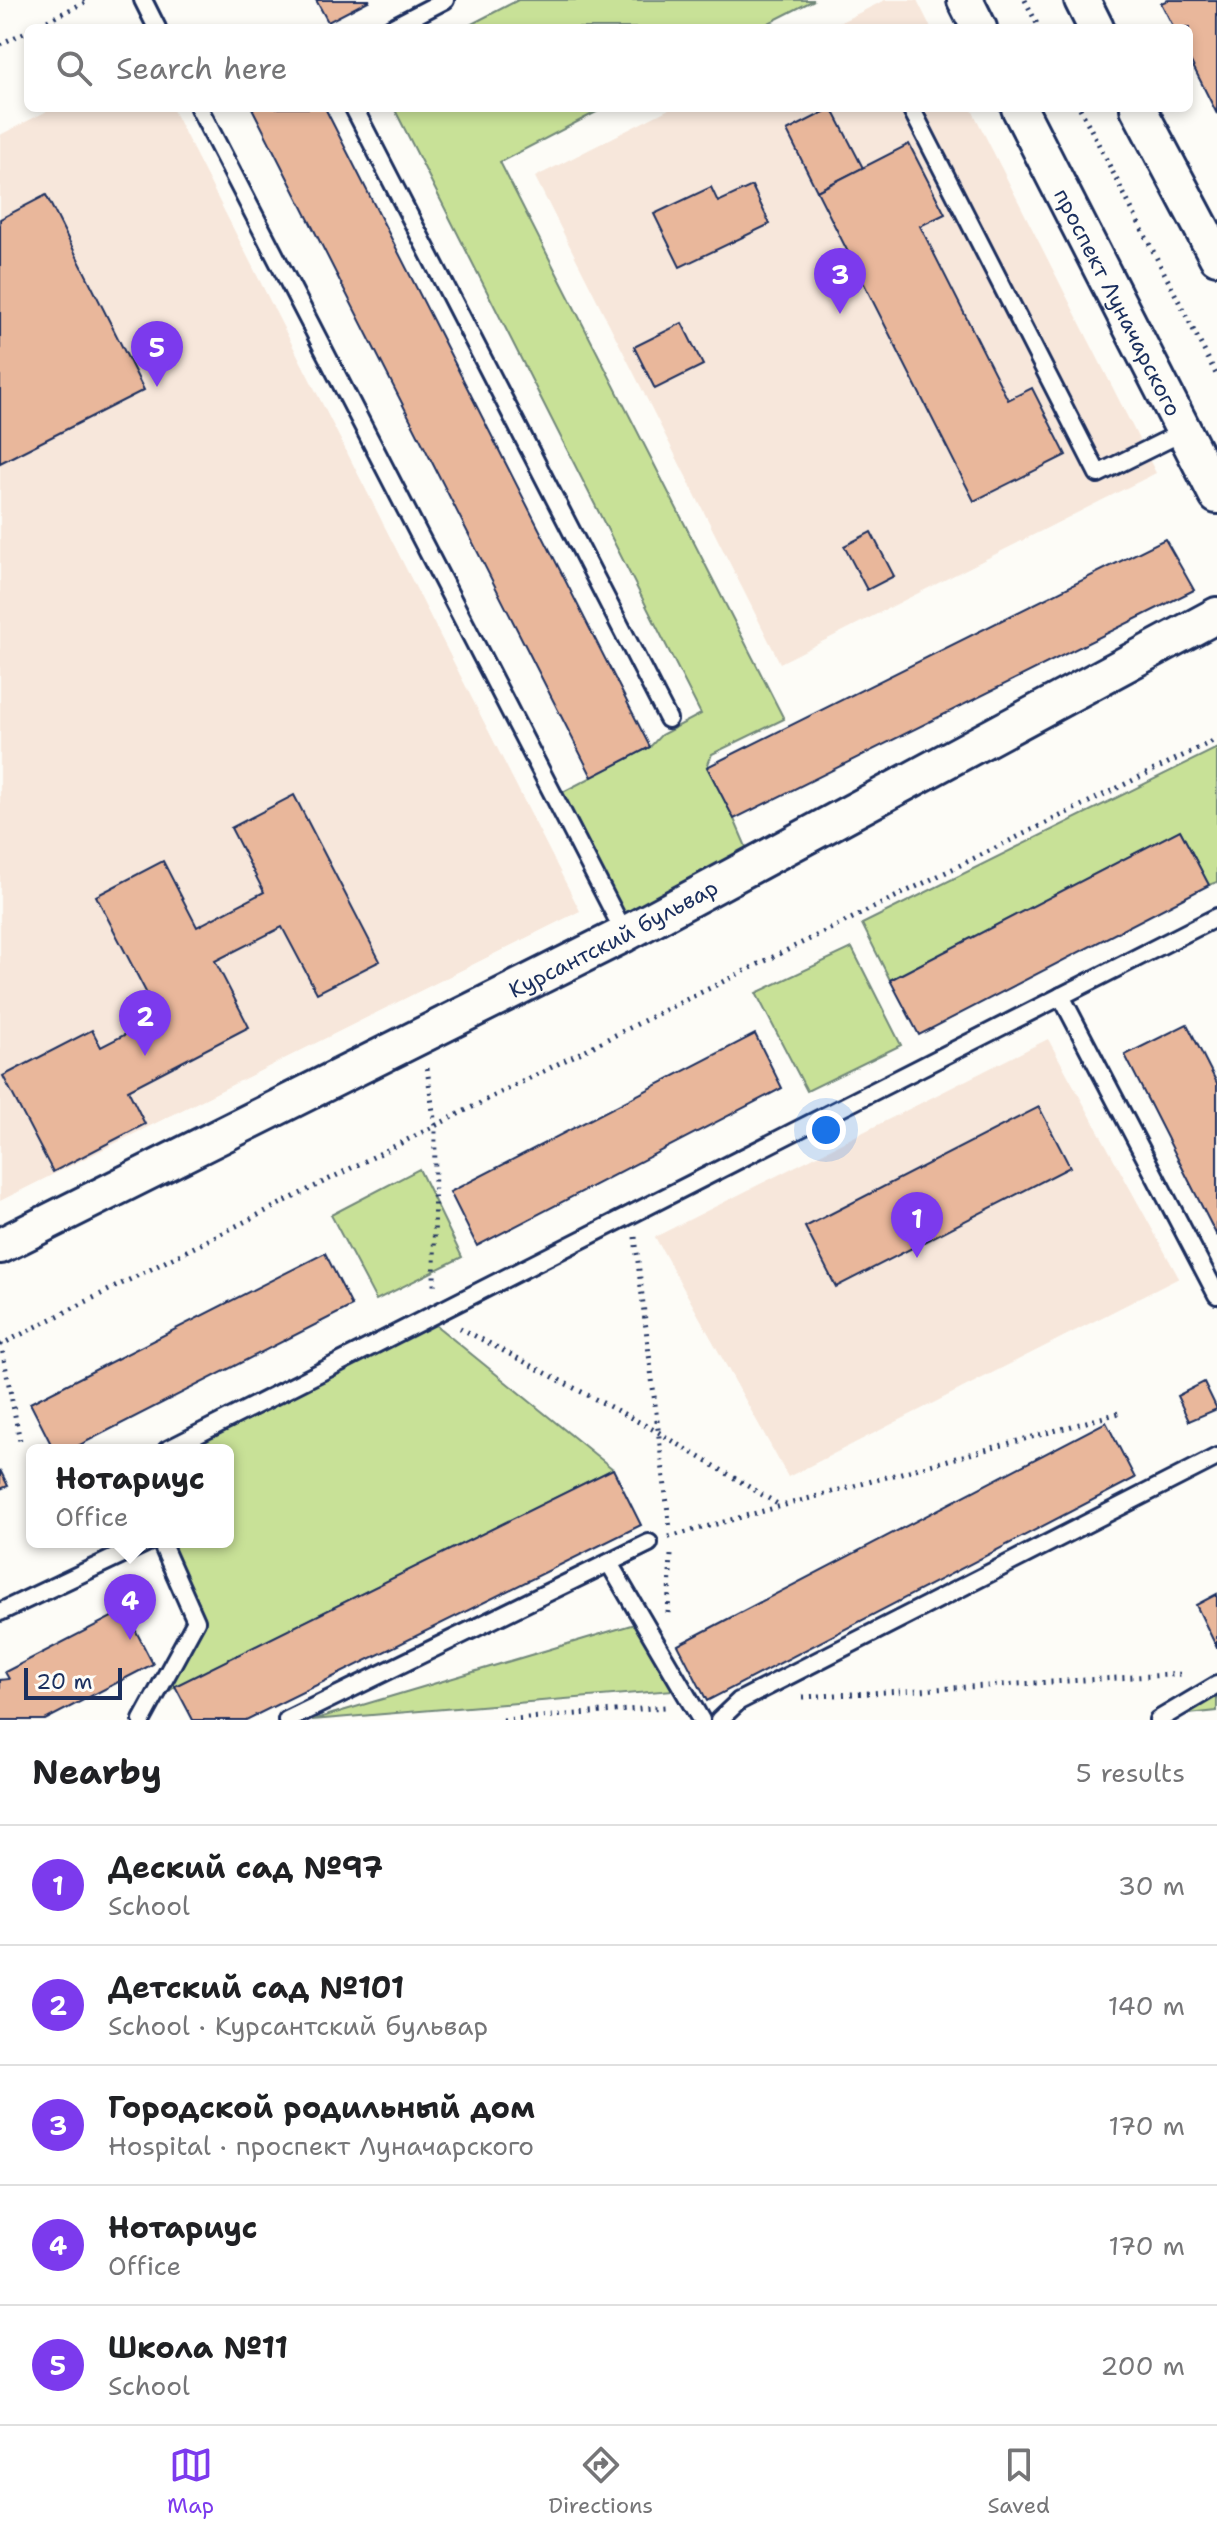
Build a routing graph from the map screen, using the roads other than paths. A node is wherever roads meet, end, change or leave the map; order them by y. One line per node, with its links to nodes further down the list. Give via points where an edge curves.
1 (143, 0): 3 (lane)
2 (445, 0): 4 (lane)
3 (155, 24)
4 (399, 24)
5 (201, 112): 16 (lane)
6 (356, 112): 14 (lane)
7 (913, 112): 11 (lane, via 1098,474)
8 (1021, 112): 11 (street, проспект Луначарского)
9 (1140, 112): 10 (street)
10 (1217, 257)
11 (1183, 432): 12 (street, проспект Луначарского)
12 (1217, 496)
13 (1217, 615): 16 (street, Курсантский бульвар)
14 (668, 719)
15 (1217, 917): 17 (lane)
16 (625, 934): 18 (street, Курсантский бульвар)
17 (1061, 996): 19 (lane); 20 (lane)
18 (0, 1246)
19 (1217, 1295)
20 (179, 1444)
21 (1217, 1457): 31 (lane, via 739,1701)
22 (649, 1543): 25 (lane)
23 (135, 1548): 26 (lane)
24 (164, 1548): 28 (lane, via 196,1621)
25 (609, 1563): 29 (lane); 30 (lane)
26 (0, 1612)
27 (1217, 1685): 32 (lane)
28 (142, 1720)
29 (287, 1720)
30 (701, 1720)
31 (719, 1720)
32 (1158, 1720)

